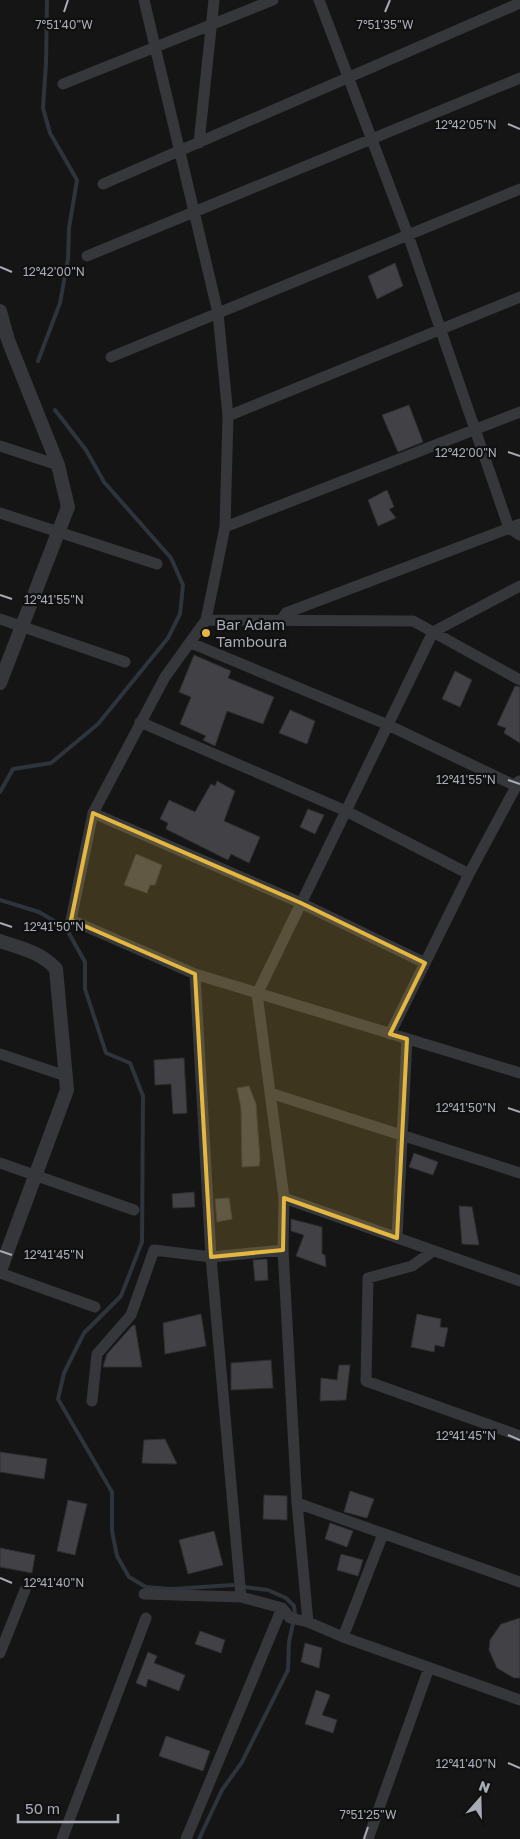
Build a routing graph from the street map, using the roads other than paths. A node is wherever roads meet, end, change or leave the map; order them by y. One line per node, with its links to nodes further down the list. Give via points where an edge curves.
1 (144, 0): 7 (street)
2 (214, 0): 6 (street)
3 (273, 0): 6 (street)
4 (319, 0): 8 (street)
5 (520, 3): 8 (street)
6 (212, 24): 7 (street); 12 (street)
7 (155, 47): 10 (street); 13 (street)
8 (348, 78): 11 (street); 12 (street)
9 (520, 78): 11 (street)
10 (63, 84)
11 (372, 139): 16 (street); 17 (street)
12 (198, 143): 13 (street)
13 (180, 151): 14 (street); 16 (street)
14 (103, 184)
15 (520, 189): 17 (street)
16 (194, 212): 18 (street); 21 (street)
17 (408, 235): 21 (street); 22 (street)
18 (87, 256)
19 (520, 297): 22 (street)
20 (0, 311): 23 (street)
21 (218, 313): 24 (street); 26 (street)
22 (442, 330): 26 (street); 27 (street)
23 (4, 338): 29 (street)
24 (111, 357)
25 (520, 412): 27 (street)
26 (228, 416): 32 (street)
27 (475, 430): 31 (street); 32 (street)
28 (0, 446): 29 (street)
29 (58, 465): 33 (street, via 68,507)
30 (0, 512): 33 (street)
31 (514, 526): 34 (street); 39 (street, via 286,613)
32 (225, 527): 38 (street)
33 (58, 532): 35 (street); 40 (street)
34 (520, 535)
35 (157, 564)
36 (520, 586): 41 (street)
37 (0, 619): 40 (street)
38 (206, 620): 39 (street); 42 (street)
39 (280, 622): 41 (street, via 413,621)
40 (22, 626): 43 (street); 45 (street)
41 (433, 632): 44 (street); 47 (street)
42 (191, 643): 46 (street, via 165,677); 47 (street)
43 (125, 662)
44 (520, 680)
45 (0, 683)
46 (140, 722): 49 (street); 50 (street)
47 (388, 726): 48 (street); 49 (street)
48 (518, 783): 51 (street)
49 (346, 811): 51 (street); 52 (street)
50 (93, 813): 52 (street); 55 (street, via 71,920)
51 (469, 874): 54 (street)
52 (301, 903): 54 (street); 56 (street)
53 (0, 941): 61 (street, via 39,954 56,969)
54 (425, 963): 57 (street)
55 (196, 974): 56 (street); 72 (street)
56 (257, 994): 57 (street); 62 (street)
57 (390, 1034): 58 (street)
58 (407, 1039): 60 (street); 63 (street)
59 (0, 1054): 61 (street)
60 (520, 1073)
61 (66, 1076): 66 (street, via 67,1090)
62 (270, 1093): 63 (street); 67 (street)
63 (402, 1135): 65 (street); 69 (street)
64 (0, 1163): 66 (street)
65 (520, 1173)
66 (35, 1175): 68 (street); 73 (street)
67 (284, 1198): 69 (street); 70 (street)
68 (134, 1210)
69 (397, 1238): 71 (street)
70 (283, 1250): 72 (street); 78 (street)
71 (433, 1251): 74 (street); 77 (street, via 412,1266 368,1278 366,1381)
72 (211, 1257): 76 (street, via 154,1250 131,1315 97,1354); 83 (street)
73 (0, 1272): 75 (street)
74 (520, 1282)
75 (95, 1307)
76 (92, 1401)
77 (520, 1436)
78 (297, 1503): 79 (street); 86 (street)
79 (383, 1534): 80 (street); 87 (street)
80 (520, 1582)
81 (25, 1590): 88 (street)
82 (144, 1594): 83 (street)
83 (241, 1597): 84 (street)
84 (282, 1608): 86 (street); 92 (street)
85 (146, 1618): 91 (street)
86 (299, 1621): 87 (street)
87 (343, 1637): 89 (street)
88 (0, 1653)
89 (429, 1668): 90 (street); 93 (street)
90 (520, 1700)
91 (62, 1839)
92 (186, 1839)
93 (368, 1839)

